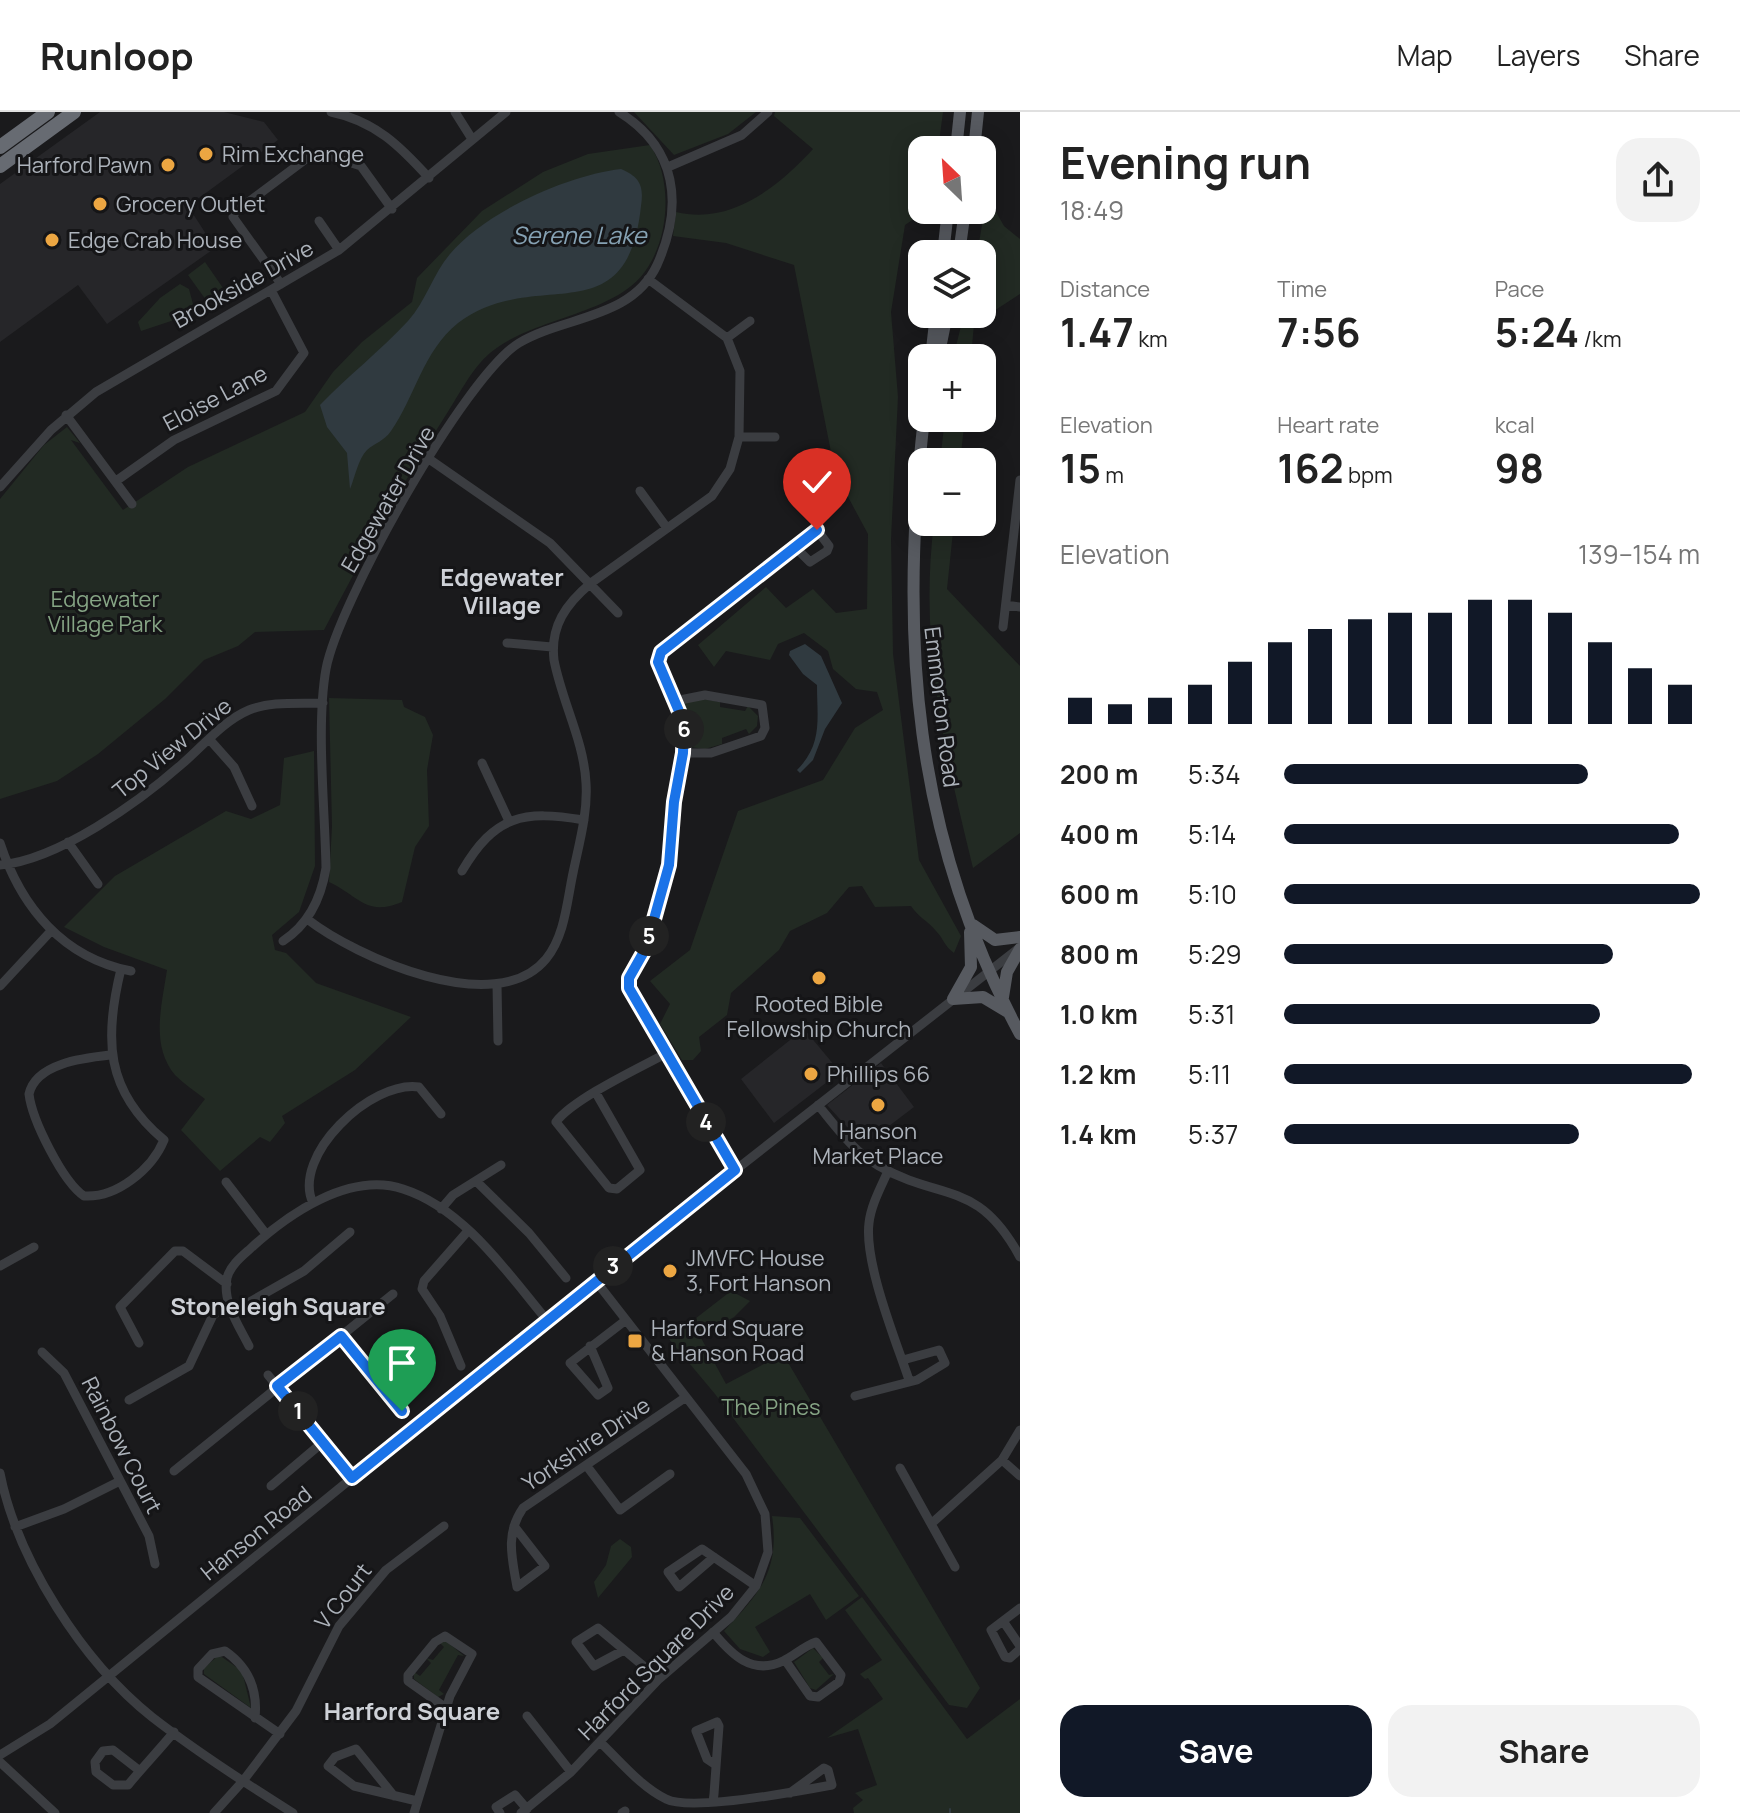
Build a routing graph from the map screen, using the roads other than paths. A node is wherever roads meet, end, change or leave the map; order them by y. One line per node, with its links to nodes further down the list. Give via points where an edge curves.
1 (48, 112): 13 (highway)
2 (74, 112): 14 (highway)
3 (331, 112): 16 (street, via 381,131)
4 (455, 112): 12 (street)
5 (506, 112): 12 (street, Brookside Drive)
6 (619, 112): 15 (street, via 648,133)
7 (768, 112): 15 (street, via 742,135)
8 (960, 112): 10 (main road)
9 (978, 112): 11 (main road)
10 (957, 136)
11 (975, 136)
12 (472, 139): 16 (street, Brookside Drive)
13 (0, 147)
14 (0, 166)
15 (668, 167): 20 (street, Edgewater Drive, via 669,228)
16 (429, 178): 17 (street, Brookside Drive)
17 (392, 209): 19 (street, Brookside Drive); 21 (street, via 361,166 315,153 233,217)
18 (319, 221): 19 (street)
19 (339, 250): 21 (street, Brookside Drive)
20 (648, 279): 24 (street); 29 (street, Edgewater Drive, via 621,304 532,336 502,356)
21 (281, 284): 22 (street, Brookside Drive)
22 (271, 290): 25 (street, Brookside Drive, via 115,379); 31 (street, Eloise Lane, via 304,353 279,388 174,440)
23 (750, 321): 24 (street)
24 (727, 338): 27 (street, via 740,371)
25 (66, 415): 31 (street); 32 (street, Brookside Drive)
26 (923, 432): 58 (main road, Emmorton Road, via 911,550 913,665 930,783)
27 (739, 437): 28 (street); 36 (street, via 723,483)
28 (775, 437)
29 (429, 459): 38 (street, via 528,525); 46 (street, Edgewater Drive, via 339,623)
30 (1020, 480): 35 (street)
31 (116, 481): 34 (street)
32 (0, 487)
33 (640, 491): 36 (street)
34 (132, 504)
35 (1018, 517): 39 (street)
36 (667, 528): 38 (street)
37 (795, 547): 45 (street, via 661,652 658,667)
38 (591, 583): 41 (street); 44 (street, via 566,607)
39 (1006, 605): 40 (street); 42 (street)
40 (1020, 607)
41 (618, 613)
42 (1003, 627)
43 (507, 643): 44 (street)
44 (552, 647): 51 (street, via 581,752)
45 (675, 701): 48 (street, via 684,723); 48 (street, via 705,695 762,705 764,714 761,736 711,753)
46 (323, 703): 47 (street, Top View Drive, via 249,710); 59 (street, Edgewater Drive, via 326,868 321,895)
47 (210, 740): 50 (street, via 234,767); 53 (street, Top View Drive, via 141,799)
48 (683, 753): 71 (street, via 669,865 646,948 628,982)
49 (482, 763): 52 (street)
50 (252, 806)
51 (584, 820): 52 (street, via 539,814); 65 (street, via 554,947 529,973)
52 (509, 821): 56 (street, via 485,837)
53 (68, 842): 55 (street, Top View Drive); 57 (street)
54 (0, 843): 55 (street)
55 (3, 865): 60 (street)
56 (462, 871)
57 (98, 884)
58 (970, 918): 61 (main road, via 995,940); 64 (main road, Emmorton Road); 67 (main road, via 971,967)
59 (307, 919): 62 (street, Edgewater Drive); 65 (street, via 379,960 428,975)
60 (51, 931): 66 (street); 72 (street, via 83,954 126,970 110,1028)
61 (1020, 937)
62 (283, 941)
63 (1020, 948): 64 (street, Hanson Road); 68 (main road, via 1007,972)
64 (990, 970): 67 (street, Hanson Road); 68 (main road, Emmorton Road)
65 (497, 984): 70 (street)
66 (0, 986)
67 (953, 999): 68 (main road, via 983,997); 74 (street, Hanson Road)
68 (1006, 1006): 69 (main road, Emmorton Road)
69 (1020, 1034)
70 (498, 1041)
71 (667, 1053): 73 (street); 77 (street)
72 (111, 1055): 72 (street, via 128,1100 164,1140 153,1161 108,1194 84,1196 72,1185 31,1106 31,1086 49,1070)
73 (596, 1093): 73 (street, via 556,1122 609,1188 617,1189 640,1170)
74 (818, 1105): 77 (street, Hanson Road); 78 (street, via 855,1150)
75 (441, 1114): 81 (street, via 419,1087 408,1085 362,1104 334,1133 310,1173 307,1187)
76 (501, 1165): 80 (street)
77 (735, 1170): 92 (street, Hanson Road)
78 (888, 1171): 87 (street, via 964,1196); 103 (street, via 868,1235)
79 (226, 1182): 85 (street)
80 (477, 1182): 82 (street); 91 (street)
81 (313, 1203): 82 (street, via 365,1186 394,1187); 85 (street)
82 (441, 1209): 84 (street)
83 (350, 1232): 95 (street, via 304,1271)
84 (467, 1232): 96 (street, via 497,1259); 104 (street, via 422,1289)
85 (266, 1234): 93 (street, via 233,1266)
86 (1020, 1236): 87 (street)
87 (1010, 1241): 89 (street)
88 (34, 1247): 90 (street)
89 (1020, 1257)
90 (0, 1266)
91 (566, 1278)
92 (595, 1280): 96 (street, Hanson Road); 97 (street, Harford Square Drive)
93 (227, 1284): 95 (street); 99 (street, via 183,1251 175,1251 120,1307)
94 (393, 1294): 98 (street)
95 (230, 1308): 100 (street); 110 (street, via 213,1315 189,1366)
96 (546, 1319): 121 (street, Hanson Road)
97 (626, 1320): 101 (street); 109 (street, Harford Square Drive)
98 (341, 1336): 107 (street); 111 (street)
99 (139, 1343)
100 (249, 1346)
101 (590, 1346): 101 (street, via 570,1363 598,1395 608,1388)
102 (42, 1352): 122 (street, Rainbow Court, via 64,1373)
103 (903, 1360): 106 (street); 106 (street, via 939,1350 945,1363)
104 (461, 1366)
105 (268, 1375): 107 (street)
106 (909, 1380): 108 (street)
107 (277, 1386): 113 (street); 117 (street)
108 (855, 1396)
109 (686, 1397): 115 (street, Yorkshire Drive); 131 (street, Harford Square Drive, via 760,1498 768,1552)
110 (129, 1400)
111 (402, 1411)
112 (1020, 1430): 114 (street)
113 (323, 1442): 121 (street); 123 (street)
114 (1002, 1460): 120 (street); 124 (street)
115 (586, 1465): 119 (street, via 620,1510); 126 (street, Yorkshire Drive, via 523,1508)
116 (900, 1468): 124 (street)
117 (174, 1471)
118 (0, 1473): 127 (street)
119 (670, 1474)
120 (1020, 1476)
121 (352, 1478): 138 (street, Hanson Road)
122 (120, 1481): 127 (street); 129 (street, Rainbow Court, via 149,1536)
123 (271, 1486)
124 (932, 1523): 130 (street)
125 (444, 1526): 144 (street, V Court, via 386,1570 339,1626)
126 (514, 1526): 126 (street, via 509,1542 517,1587 545,1566)
127 (15, 1527): 138 (street, via 44,1587)
128 (714, 1557): 128 (street, via 702,1549 668,1572 679,1587); 131 (street)
129 (155, 1564)
130 (955, 1567)
131 (756, 1586): 134 (street, Harford Square Drive)
132 (1020, 1608): 133 (street)
133 (1003, 1621): 135 (street); 135 (street, via 991,1630 1005,1657)
134 (713, 1632): 137 (street, via 746,1663); 139 (street, Harford Square Drive)
135 (1020, 1648)
136 (624, 1650): 136 (street, via 598,1628 576,1642 594,1666); 139 (street)
137 (785, 1660): 137 (street, via 816,1642 841,1675 839,1682 818,1697 810,1696)
138 (110, 1675): 143 (street); 146 (street, Hanson Road, via 50,1724)
139 (659, 1679): 145 (street, Harford Square Drive)
140 (446, 1708): 140 (street, via 472,1654 445,1636 408,1681); 154 (street)
141 (527, 1716): 150 (street)
142 (255, 1718): 142 (street, via 243,1663 225,1651 212,1654 198,1669 198,1677); 144 (street)
143 (174, 1732): 149 (street); 151 (street)
144 (280, 1734): 151 (street, V Court)
145 (600, 1742): 150 (street, Harford Square Drive); 156 (street, via 662,1797)
146 (0, 1755)
147 (0, 1762): 158 (street)
148 (716, 1765): 155 (street)
149 (140, 1771): 149 (street, via 128,1785 113,1785 96,1772 95,1762 103,1751 113,1750)
150 (571, 1772): 157 (street, Harford Square Drive)
151 (243, 1781): 159 (street, V Court); 160 (street)
152 (790, 1793): 155 (street)
153 (394, 1796): 153 (street, via 356,1749 335,1757 328,1766 354,1786); 154 (street)
154 (417, 1801): 161 (street)
155 (713, 1802): 156 (street)
156 (685, 1809)
157 (525, 1812): 162 (street, via 515,1795 496,1807)
158 (55, 1813)
159 (214, 1813)
160 (293, 1813)
161 (414, 1813)
162 (500, 1813)

